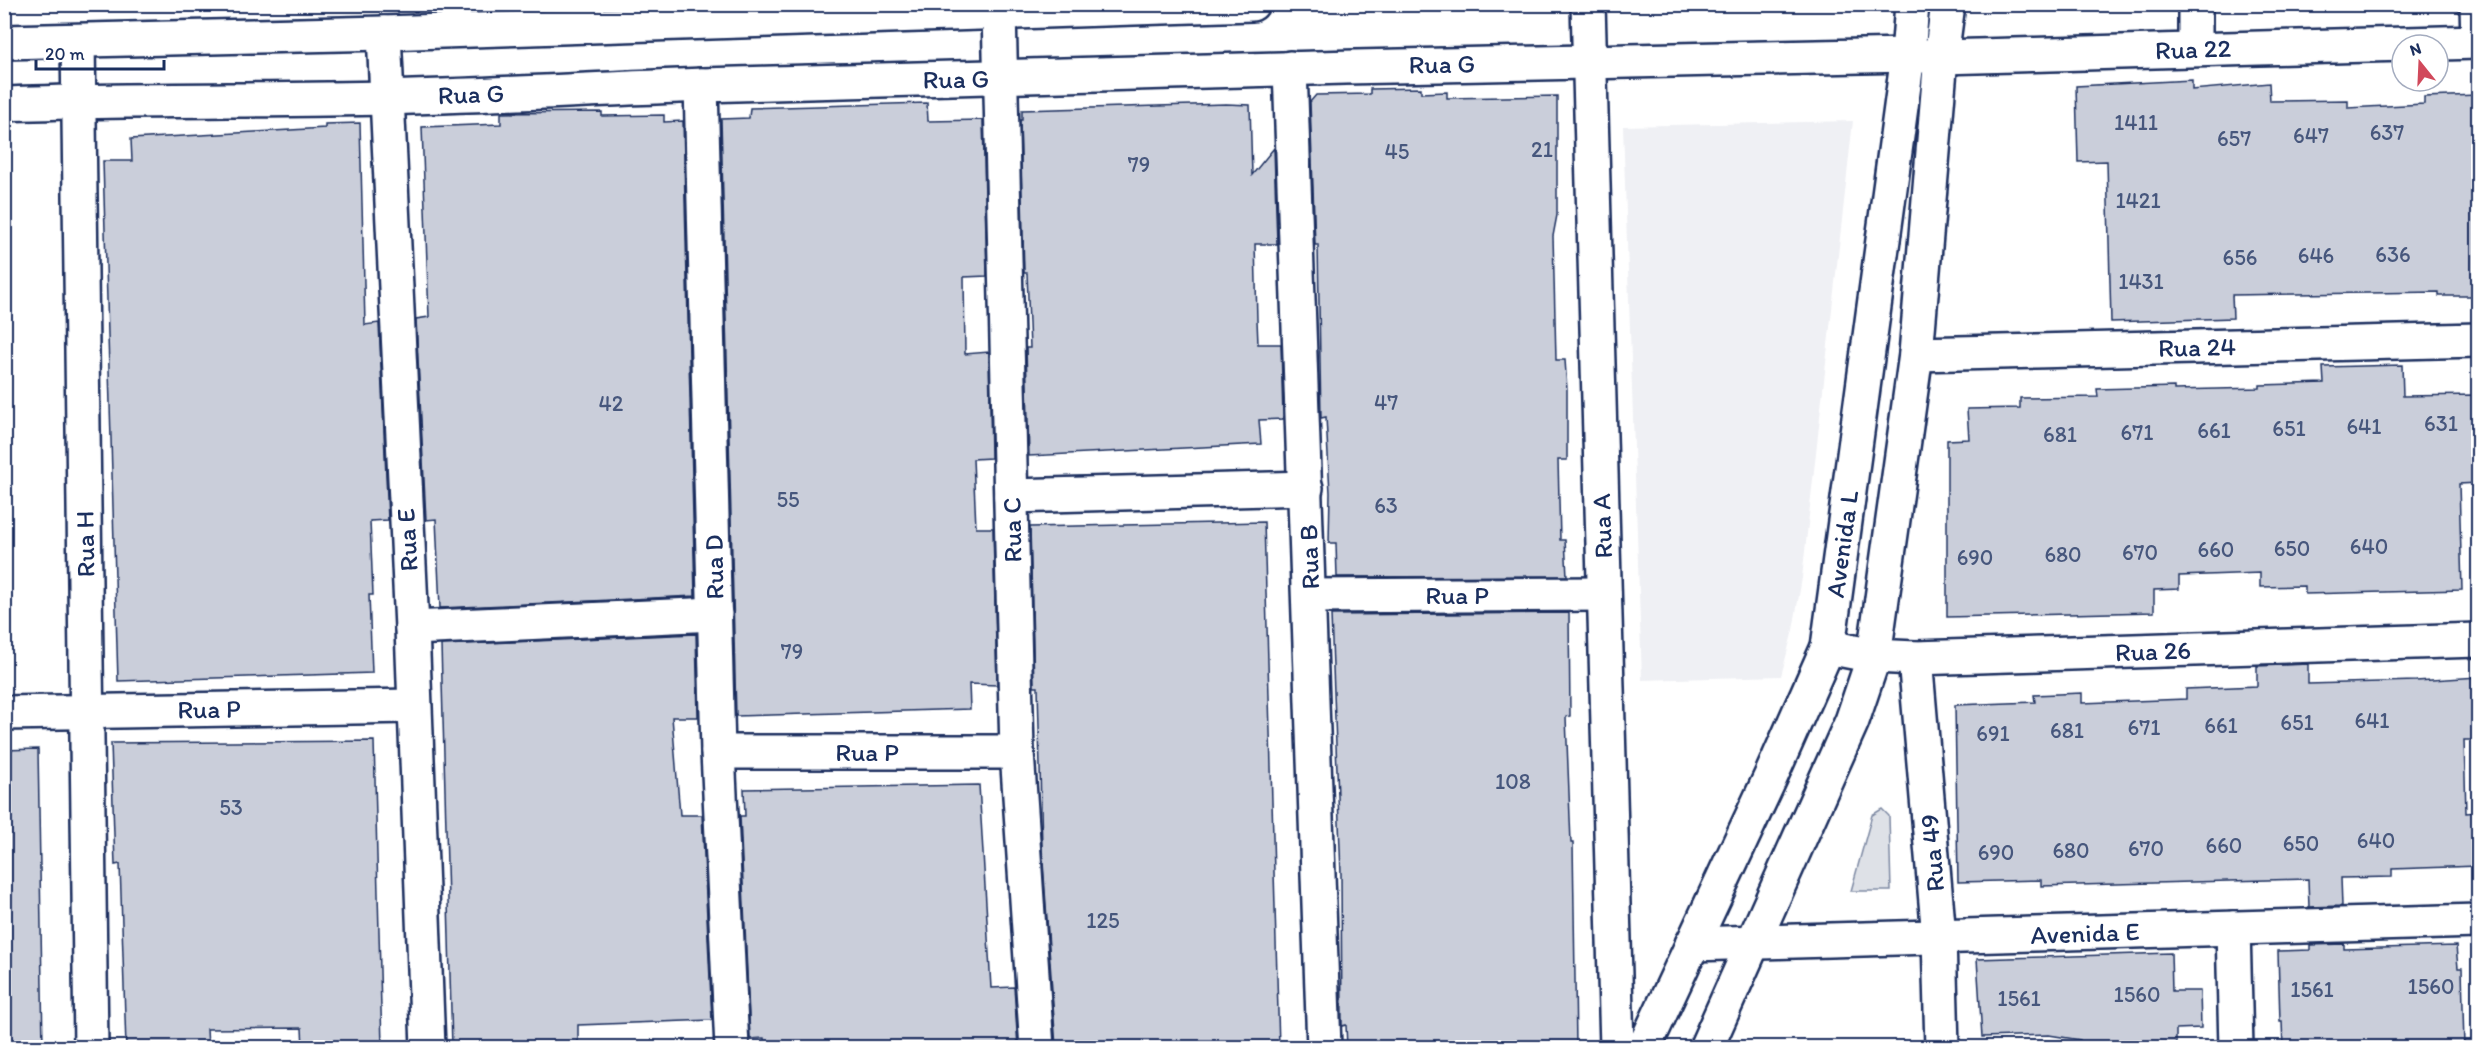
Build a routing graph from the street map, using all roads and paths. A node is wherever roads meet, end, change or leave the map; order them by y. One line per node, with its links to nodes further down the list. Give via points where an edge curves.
1 (1252, 4): 7 (street)
2 (1588, 4): 15 (street, Rua A)
3 (1912, 4): 13 (street, Avenida L)
4 (1948, 4): 14 (street, Avenida L)
5 (2195, 4): 12 (street)
6 (2477, 4): 11 (street)
7 (999, 12): 8 (street); 17 (street, Rua C)
8 (384, 33): 9 (street); 19 (street, Rua E)
9 (78, 41): 10 (street); 20 (street, Rua H)
10 (4, 42)
11 (2478, 42): 12 (street, Rua 22)
12 (2195, 49): 14 (street, Rua 22)
13 (1908, 55): 14 (street, Rua 22); 15 (street, Rua G); 31 (street, Avenida L)
14 (1941, 57): 23 (street, Avenida L)
15 (1589, 61): 16 (street, Rua G); 26 (street, Rua A)
16 (1290, 68): 17 (street, Rua G); 24 (street, Rua B)
17 (1000, 78): 18 (street, Rua G); 25 (street, Rua C)
18 (701, 85): 19 (street, Rua G); 28 (street, Rua D)
19 (386, 98): 20 (street, Rua G); 29 (street, Rua E)
20 (80, 101): 21 (street, Rua G); 35 (street, Rua H)
21 (4, 104)
22 (2478, 340): 23 (street, Rua 24)
23 (1916, 354): 32 (street, Avenida L)
24 (1306, 488): 25 (street); 27 (street, Rua B)
25 (1011, 496): 38 (street, Rua C)
26 (1604, 594): 27 (street, Rua P); 49 (street, Rua A)
27 (1310, 596): 48 (street, Rua B)
28 (715, 614): 29 (street); 37 (street, Rua D)
29 (412, 628): 34 (street, Rua E)
30 (2478, 640): 33 (street, Rua 26)
31 (1828, 646): 32 (street, Rua 26); 43 (street, Avenida L)
32 (1874, 656): 33 (street, Rua 26); 42 (street, Avenida L, via 1852,722)
33 (1915, 658): 41 (street, Rua 49)
34 (414, 706): 35 (street, Rua P); 45 (street, Rua E)
35 (86, 710): 36 (street, Rua P); 44 (street, Rua H)
36 (4, 713)
37 (718, 752): 38 (street, Rua P); 46 (street, Rua D)
38 (1017, 752): 47 (street, Rua C)
39 (2478, 921): 40 (street, Avenida E)
40 (2233, 928): 41 (street, Avenida E); 53 (street)
41 (1939, 937): 42 (street, Avenida E); 52 (street, Rua 49)
42 (1755, 942): 43 (street, Avenida E); 51 (street, Avenida L)
43 (1692, 944): 50 (street, Avenida L)
44 (91, 1047)
45 (428, 1047)
46 (732, 1047)
47 (1037, 1047)
48 (1324, 1047)
49 (1617, 1047)
50 (1644, 1047)
51 (1706, 1047)
52 (1942, 1047)
53 (2236, 1047)

